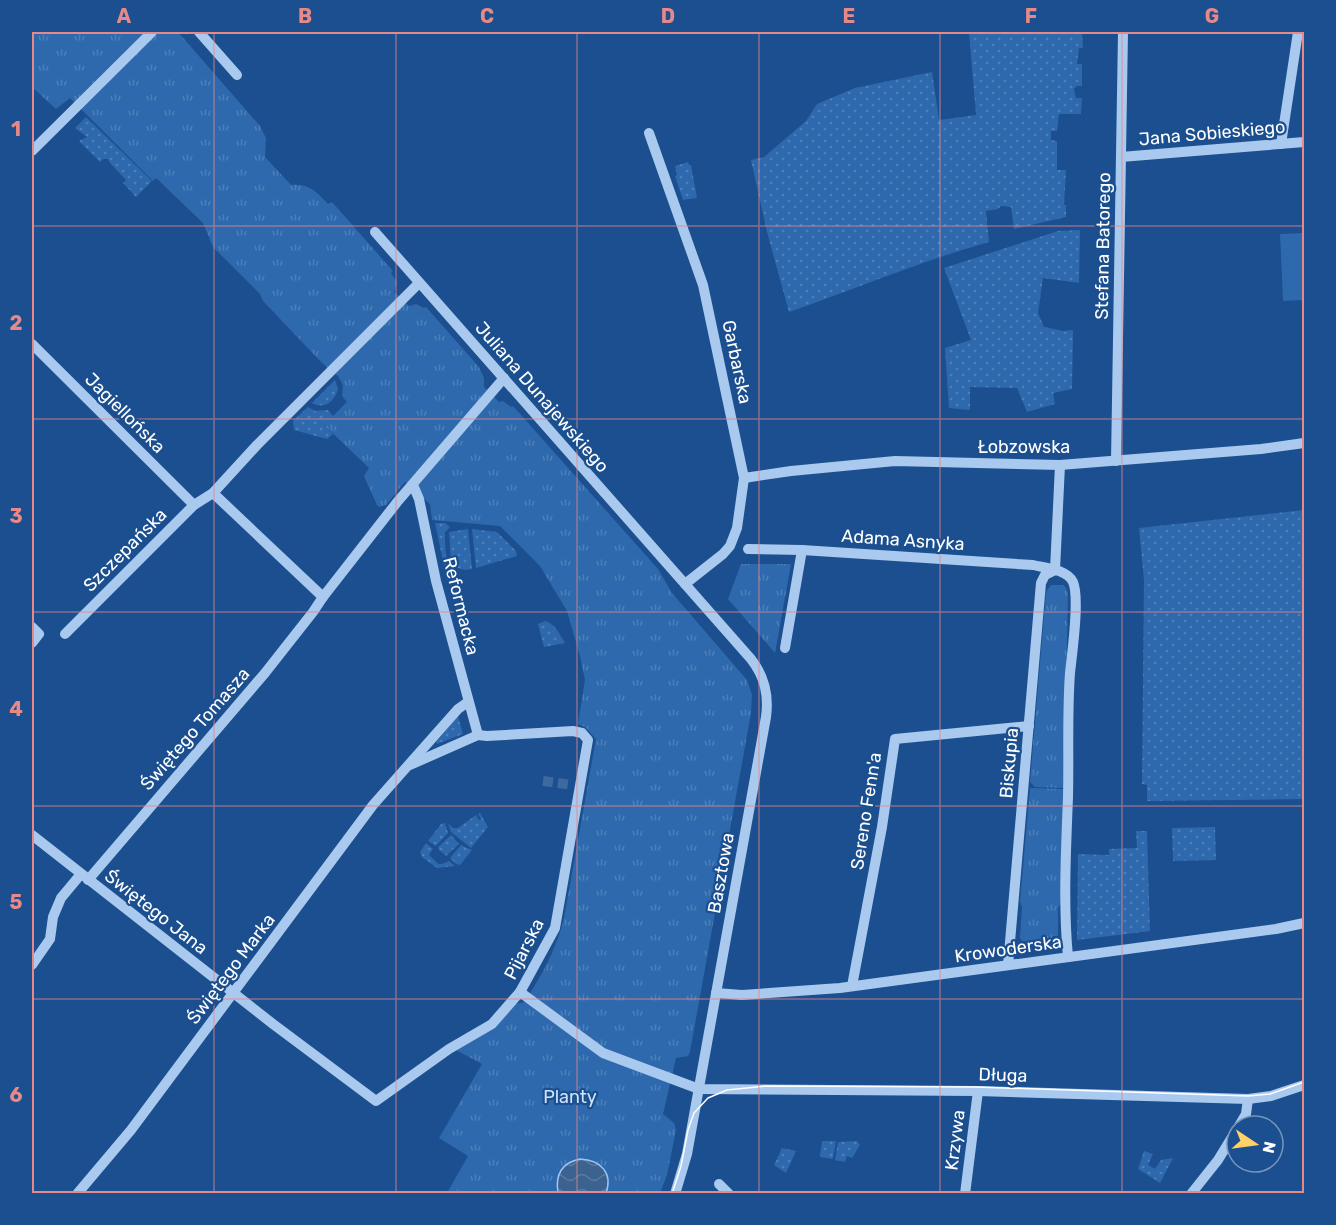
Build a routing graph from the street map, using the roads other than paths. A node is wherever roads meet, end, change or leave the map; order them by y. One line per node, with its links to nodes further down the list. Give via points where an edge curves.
1 (152, 32): 9 (street)
2 (199, 32): 5 (street)
3 (1124, 32): 10 (street, Stefana Batorego)
4 (1298, 32): 8 (street)
5 (237, 75)
6 (649, 133): 18 (street, Garbarska, via 703,285)
7 (1305, 142): 8 (street, Jana Sobieskiego)
8 (1281, 144): 10 (street, Jana Sobieskiego)
9 (32, 151)
10 (1121, 157): 16 (street, Stefana Batorego)
11 (375, 232): 12 (street, Juliana Dunajewskiego)
12 (419, 283): 14 (street, Juliana Dunajewskiego); 20 (street, Szczepańska)
13 (32, 344): 21 (street, Jagiellońska)
14 (504, 378): 19 (street); 25 (street, Juliana Dunajewskiego)
15 (1305, 443): 16 (street, Łobzowska)
16 (1116, 461): 17 (street, Łobzowska)
17 (1060, 465): 18 (street, Łobzowska, via 895,461); 24 (street)
18 (744, 478): 25 (street, Garbarska, via 738,528 730,546)
19 (412, 485): 26 (street, Świętego Tomasza); 31 (street, Reformacka, via 419,499)
20 (213, 493): 21 (street, Szczepańska); 26 (street)
21 (194, 506): 28 (street, Szczepańska)
22 (748, 549): 23 (street, Adama Asnyka)
23 (802, 550): 24 (street, Adama Asnyka, via 1025,564); 30 (street)
24 (1055, 570): 32 (street, Biskupia, via 1045,575 1041,583); 39 (street, via 1074,584 1075,607 1067,815)
25 (685, 584): 45 (street, Basztowa, via 758,668 767,697)
26 (323, 597): 37 (street, Świętego Tomasza, via 265,673)
27 (32, 627): 29 (street, via 39,634)
28 (65, 634)
29 (32, 643)
30 (784, 648)
31 (468, 702): 33 (street, Reformacka); 35 (street, Świętego Marka)
32 (1029, 726): 41 (street, Biskupia); 42 (street, Sereno Fenn'a, via 895,739)
33 (478, 735): 34 (street, Świętego Marka, via 573,731); 35 (street, Świętego Marka)
34 (588, 740): 43 (street, Pijarska, via 555,928)
35 (411, 765): 44 (street, Świętego Marka, via 373,805)
36 (32, 835): 37 (street, Świętego Jana)
37 (85, 877): 40 (street, Świętego Tomasza, via 61,898 54,912 50,939); 44 (street, Świętego Jana)
38 (1305, 922): 39 (street, Krowoderska)
39 (1068, 957): 41 (street, Krowoderska)
40 (32, 965)
41 (1008, 965): 42 (street, Krowoderska)
42 (852, 986): 45 (street, Krowoderska, via 742,995)
43 (520, 992): 47 (street, via 603,1053); 50 (street, Pijarska, via 492,1024 448,1049)
44 (234, 993): 50 (street, Świętego Jana); 54 (street, Świętego Marka, via 131,1130)
45 (716, 993): 47 (street, Basztowa)
46 (1305, 1085): 49 (street, Długa)
47 (699, 1089): 48 (street, Długa); 55 (street, Basztowa)
48 (978, 1091): 49 (street, Długa); 57 (street, Krzywa)
49 (1248, 1099): 51 (street)
50 (376, 1101)
51 (1246, 1114)
52 (1225, 1148): 58 (street)
53 (719, 1184): 56 (street)
54 (77, 1194)
55 (675, 1194)
56 (729, 1194)
57 (965, 1194)
58 (1191, 1194)

